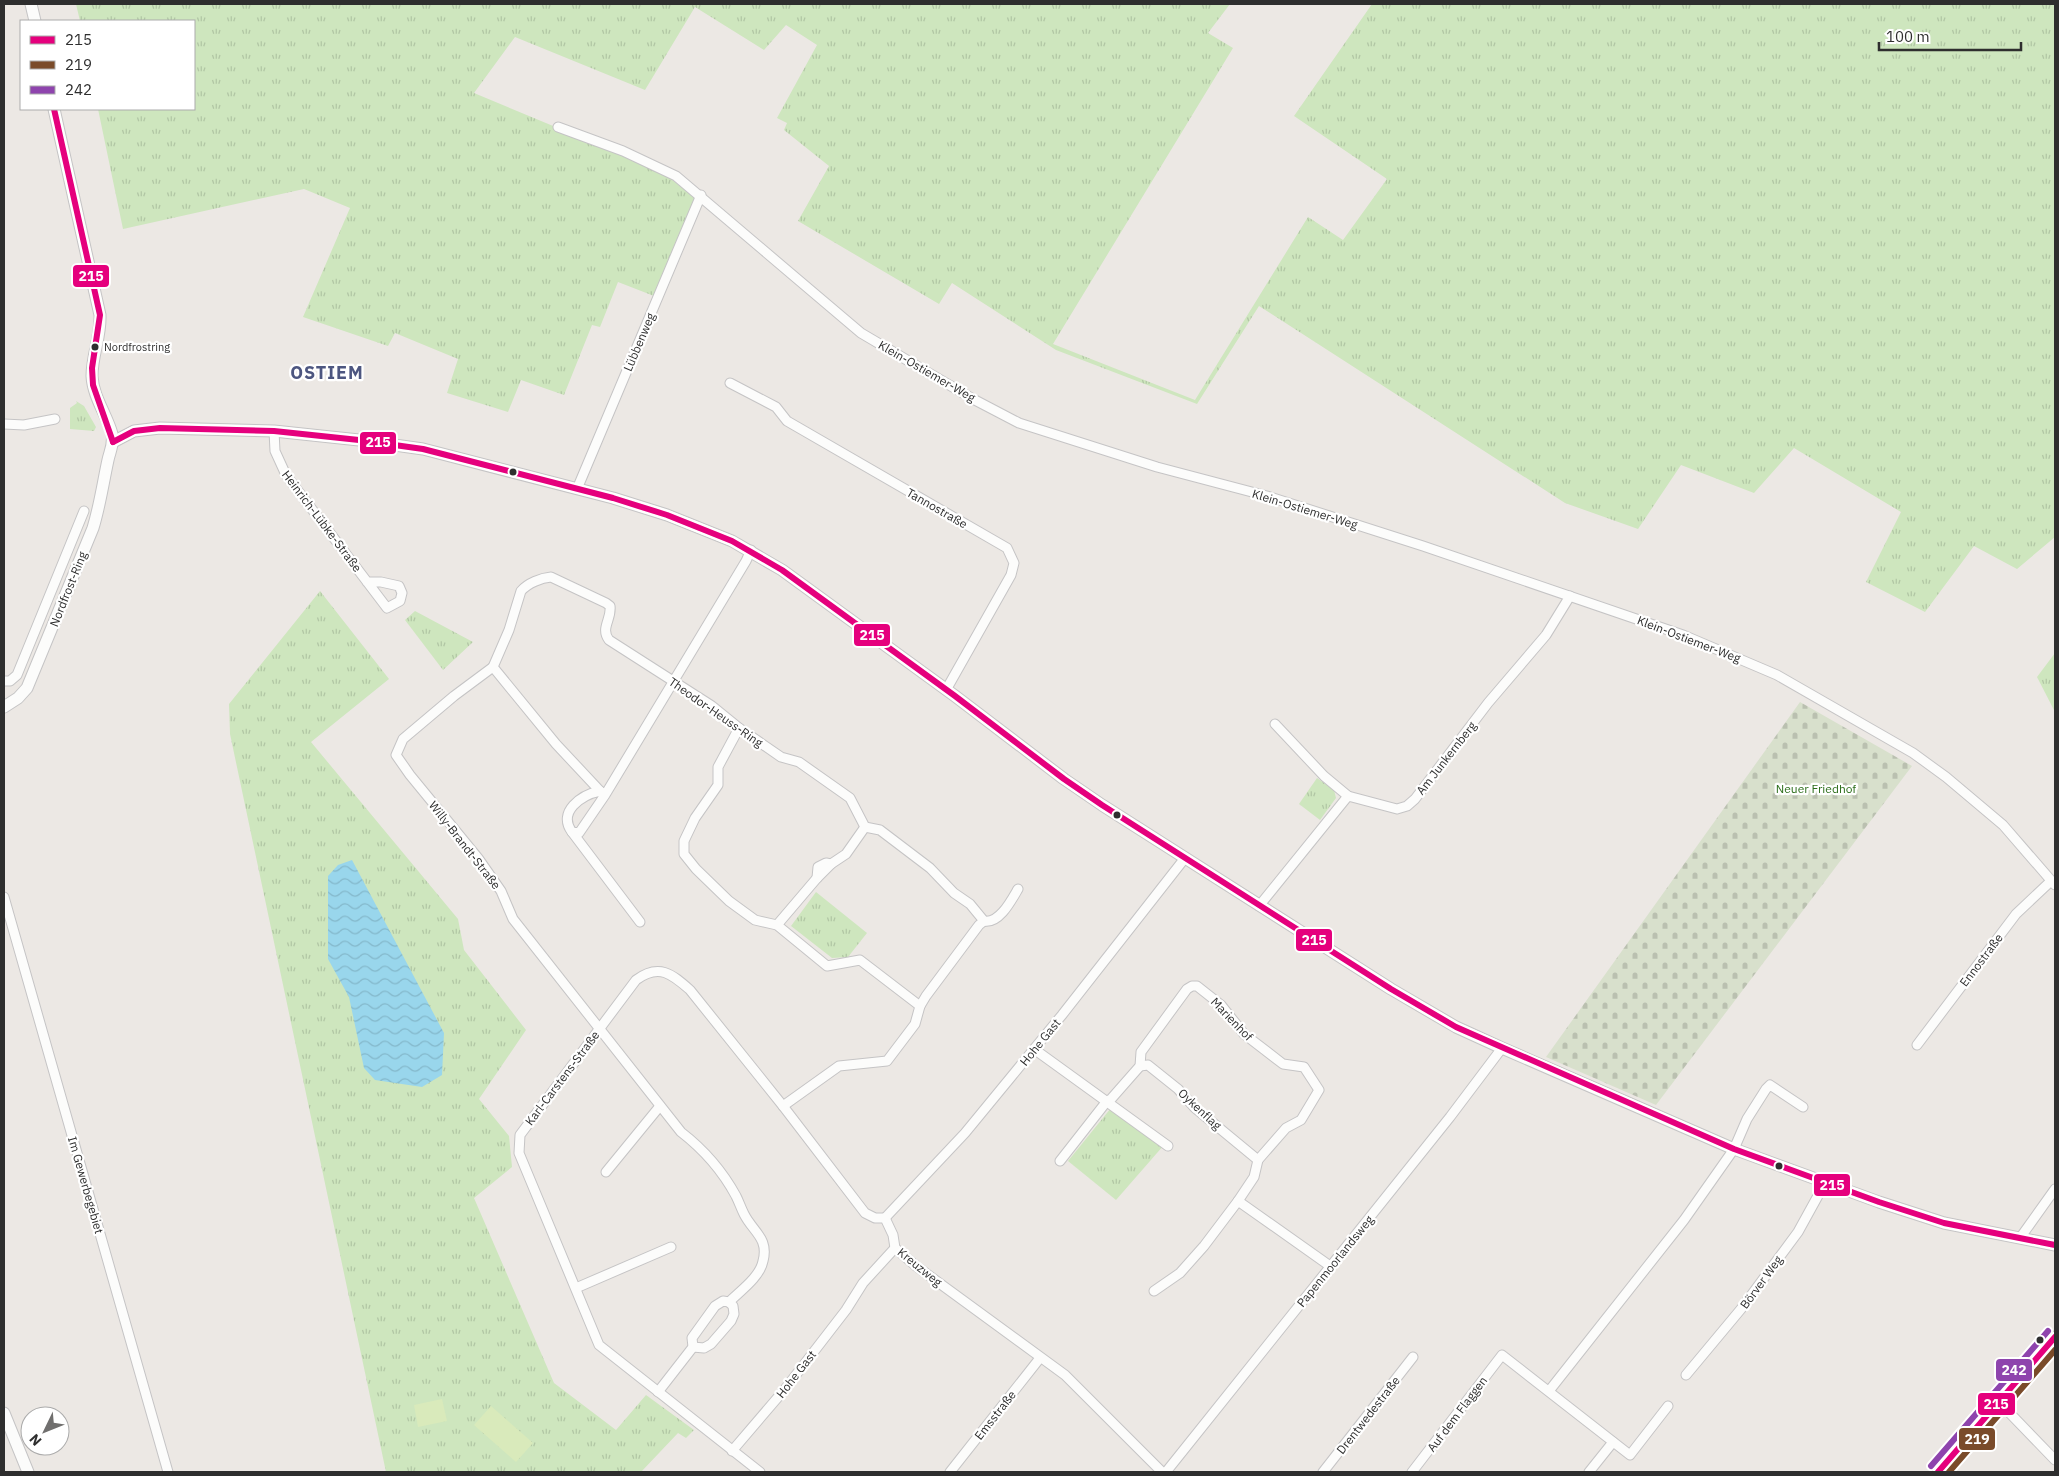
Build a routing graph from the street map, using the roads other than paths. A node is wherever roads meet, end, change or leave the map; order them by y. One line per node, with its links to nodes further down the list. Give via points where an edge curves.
1 (31, 4): 2 (street)
2 (35, 20)
3 (54, 110): 10 (street, via 100,315 101,329 92,378)
4 (558, 127): 5 (street, Klein-Ostiemer-Weg, via 624,151 676,176)
5 (701, 195): 11 (street, Lübbenweg); 15 (street, Klein-Ostiemer-Weg, via 861,333 1019,423 1157,467 1266,496)
6 (730, 384): 19 (street, Tannostraße, via 776,407 787,421 1007,548 1014,563 1011,575)
7 (55, 419): 8 (street, via 24,425)
8 (4, 424)
9 (274, 431): 10 (street, via 160,428 134,431); 11 (street, via 422,449); 14 (street, Heinrich-Lübke-Straße, via 275,451 286,475)
10 (113, 442): 21 (street, Nordfrost-Ring, via 93,528 27,688)
11 (577, 489): 13 (street, via 667,515)
12 (84, 511): 17 (street, via 17,675)
13 (750, 550): 18 (street); 19 (street, via 813,591)
14 (367, 582)
15 (1570, 596): 25 (street, Am Junkernberg, via 1546,635 1488,703 1415,799 1397,809); 29 (street, Klein-Ostiemer-Weg, via 1683,635 1777,675 1914,753 2003,824)
16 (493, 667): 18 (street, Theodor-Heuss-Ring, via 521,591 551,577 610,606 605,635 609,640); 20 (street, Theodor-Heuss-Ring); 24 (street, via 556,744)
17 (4, 681)
18 (673, 681): 23 (street, Theodor-Heuss-Ring, via 712,706); 24 (street)
19 (946, 690): 28 (street, via 1070,784)
20 (454, 696): 37 (street, Willy-Brandt-Straße, via 403,739 396,755 478,858 501,891 513,919)
21 (4, 707)
22 (1275, 724): 25 (street, via 1324,776)
23 (738, 728): 26 (street, Theodor-Heuss-Ring, via 782,758 799,762 850,798); 35 (street, via 718,767 718,785 695,818 684,841 684,854 729,901 755,920)
24 (603, 793): 27 (street, via 579,833); 27 (street, via 588,793 573,807 566,819)
25 (1348, 796): 32 (street)
26 (865, 827): 33 (street, via 880,830 930,868); 35 (street, via 846,854 817,878)
27 (572, 832): 34 (street)
28 (1185, 858): 32 (street); 40 (street, Hohe Gast)
29 (2053, 883): 38 (street, Ennostraße, via 2016,914)
30 (1018, 889): 33 (street, via 995,920)
31 (4, 897): 78 (street, Im Gewerbegebiet)
32 (1260, 906): 39 (street, via 1391,990 1456,1027)
33 (984, 921): 36 (street)
34 (640, 922)
35 (777, 925): 36 (street, via 827,966 860,960)
36 (920, 1006): 44 (street, via 915,1024 887,1061 839,1066)
37 (600, 1028): 43 (street); 44 (street, Karl-Carstens-Straße, via 636,980 656,971 674,976 690,990); 60 (street, Karl-Carstens-Straße, via 520,1135 519,1153)
38 (1917, 1045)
39 (1502, 1048): 47 (street); 59 (street, Papenmoorlandsweg)
40 (1034, 1049): 42 (street); 54 (street, Hohe Gast, via 966,1134)
41 (1140, 1066): 42 (street, Marienhof); 48 (street, Oykenflag, via 1148,1065); 48 (street, Marienhof, via 1141,1052 1187,989 1197,986 1221,1005 1244,1034 1275,1058 1283,1064 1304,1067 1319,1090 1301,1120 1286,1128)
42 (1107, 1101): 46 (street); 49 (street, Marienhof)
43 (660, 1106): 50 (street); 62 (street, via 726,1180 744,1214 758,1231 765,1249 763,1264 757,1273)
44 (783, 1106): 54 (street, via 865,1213)
45 (1803, 1107): 47 (street, via 1770,1085 1747,1119)
46 (1168, 1146)
47 (1734, 1150): 51 (street); 69 (street, via 1684,1220)
48 (1258, 1160): 53 (street, Marienhof, via 1254,1177)
49 (1060, 1161)
50 (606, 1172)
51 (1825, 1182): 55 (street, via 1944,1223); 67 (street, Börver Weg, via 1798,1232 1741,1309)
52 (2055, 1188): 55 (street)
53 (1238, 1201): 59 (street); 61 (street, Marienhof, via 1180,1272)
54 (885, 1218): 58 (street, Kreuzweg)
55 (2020, 1238): 56 (street)
56 (2055, 1245)
57 (671, 1247): 60 (street)
58 (895, 1248): 66 (street, Kreuzweg); 74 (street, Hohe Gast, via 863,1283 785,1389)
59 (1330, 1266): 82 (street, Papenmoorlandsweg)
60 (576, 1288): 68 (street, Karl-Carstens-Straße, via 599,1345)
61 (1154, 1291)
62 (729, 1302): 64 (street, via 723,1301 715,1306 697,1328 692,1338); 64 (street, via 734,1314 730,1321 711,1344 704,1348)
63 (2055, 1337): 70 (street)
64 (693, 1347): 68 (street)
65 (1413, 1357): 83 (street, Drentwedestraße)
66 (1040, 1358): 76 (street, Emsstraße); 81 (street, Kreuzweg, via 1065,1376)
67 (1686, 1375)
68 (658, 1392): 74 (street, Karl-Carstens-Straße)
69 (1549, 1392): 73 (street); 84 (street, Auf dem Flaggen, via 1502,1355)
70 (1998, 1401): 75 (street); 86 (street)
71 (1668, 1406): 73 (street, via 1630,1455)
72 (4, 1412): 77 (street)
73 (1613, 1442): 85 (street)
74 (732, 1451): 79 (street, Karl-Carstens-Straße)
75 (2055, 1460)
76 (953, 1469): 80 (street)
77 (28, 1472)
78 (168, 1472)
79 (760, 1472)
80 (964, 1472)
81 (1162, 1472)
82 (1166, 1472)
83 (1323, 1472)
84 (1412, 1472)
85 (1590, 1472)
86 (1938, 1472)

